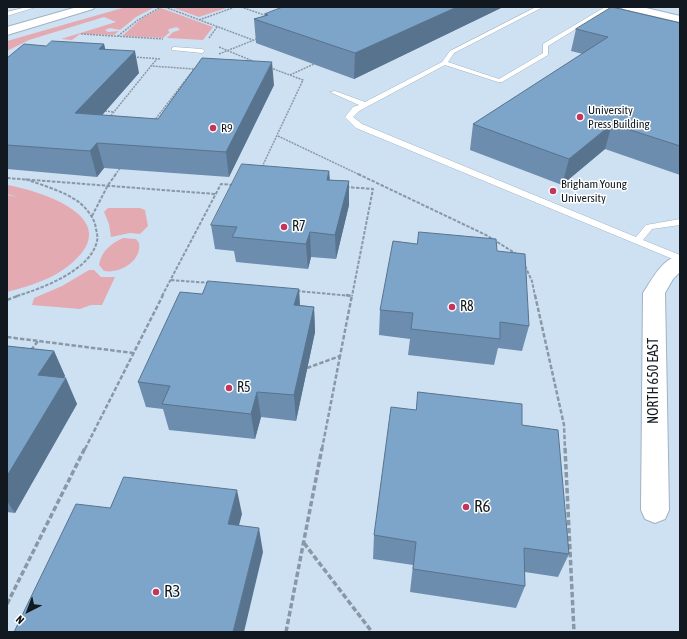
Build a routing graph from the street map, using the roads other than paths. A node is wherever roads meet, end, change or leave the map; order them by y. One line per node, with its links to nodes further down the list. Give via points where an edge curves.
1 (33, 7): 7 (lane)
2 (89, 7): 9 (street)
3 (540, 7): 12 (lane, via 452,52)
4 (609, 7): 12 (lane, via 545,45 546,54 500,81)
5 (627, 7): 6 (street)
6 (646, 9): 8 (street)
7 (7, 14)
8 (680, 20)
9 (7, 31)
10 (174, 49): 11 (lane)
11 (202, 51)
12 (444, 63): 14 (lane)
13 (333, 92): 14 (lane)
14 (364, 104): 16 (lane, via 352,111 348,117 359,126)
15 (680, 222): 16 (lane, via 649,227)
16 (638, 241): 17 (lane)
17 (680, 260): 18 (street, NORTH 650 EAST, via 665,275 654,293)
18 (655, 510)

